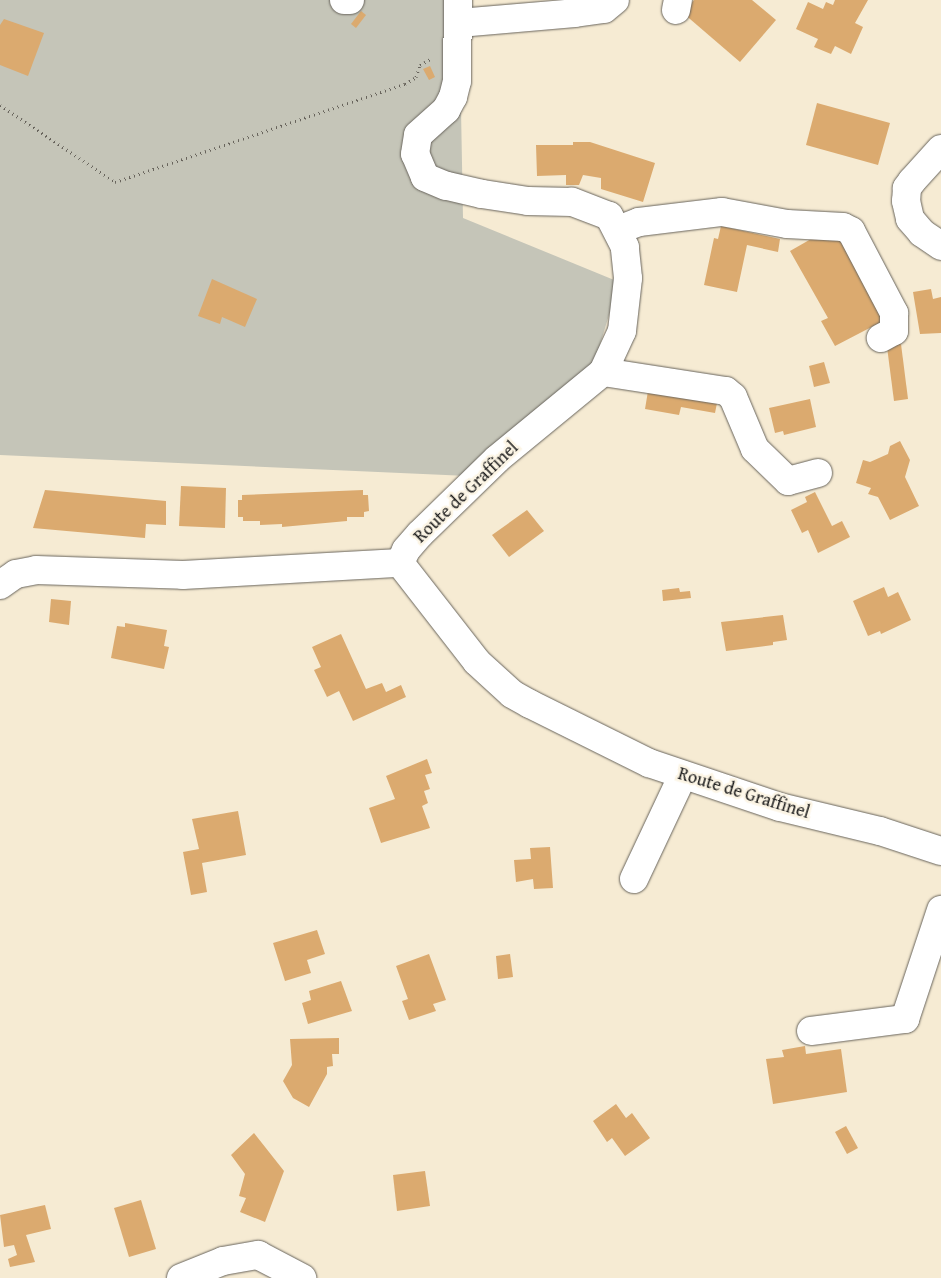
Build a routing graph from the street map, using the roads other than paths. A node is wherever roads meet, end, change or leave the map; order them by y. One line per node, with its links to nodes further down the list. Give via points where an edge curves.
1 (344, 0): 2 (street)
2 (350, 0)
3 (615, 0): 4 (street, via 604,9 574,14)
4 (458, 11): 6 (street, Route de Graffinel, via 458,57 453,97 446,110 418,135 415,154 425,177 446,186 482,194 528,201 572,202 609,216)
5 (941, 149): 7 (street, via 907,188 906,201 910,219 922,234)
6 (618, 230): 8 (street, via 639,222 722,212 787,224 843,227 851,231 894,313 894,331); 9 (street, Route de Graffinel, via 628,278 623,322 613,354)
7 (941, 246)
8 (881, 338)
9 (602, 372): 10 (street, via 726,391 733,397 755,448 788,481); 11 (street, Route de Graffinel, via 497,459 420,534)
10 (818, 473)
11 (400, 563): 12 (street, via 183,575 36,570 16,574); 13 (street, Route de Graffinel, via 477,662 512,694 649,763)
12 (0, 586)
13 (683, 775): 14 (street, Route de Graffinel, via 780,807 880,831); 15 (street)
14 (941, 851)
15 (634, 878)
16 (941, 910): 17 (street, via 905,1019)
17 (811, 1031)
18 (181, 1278): 19 (street, via 223,1261 258,1255)
19 (302, 1278)

